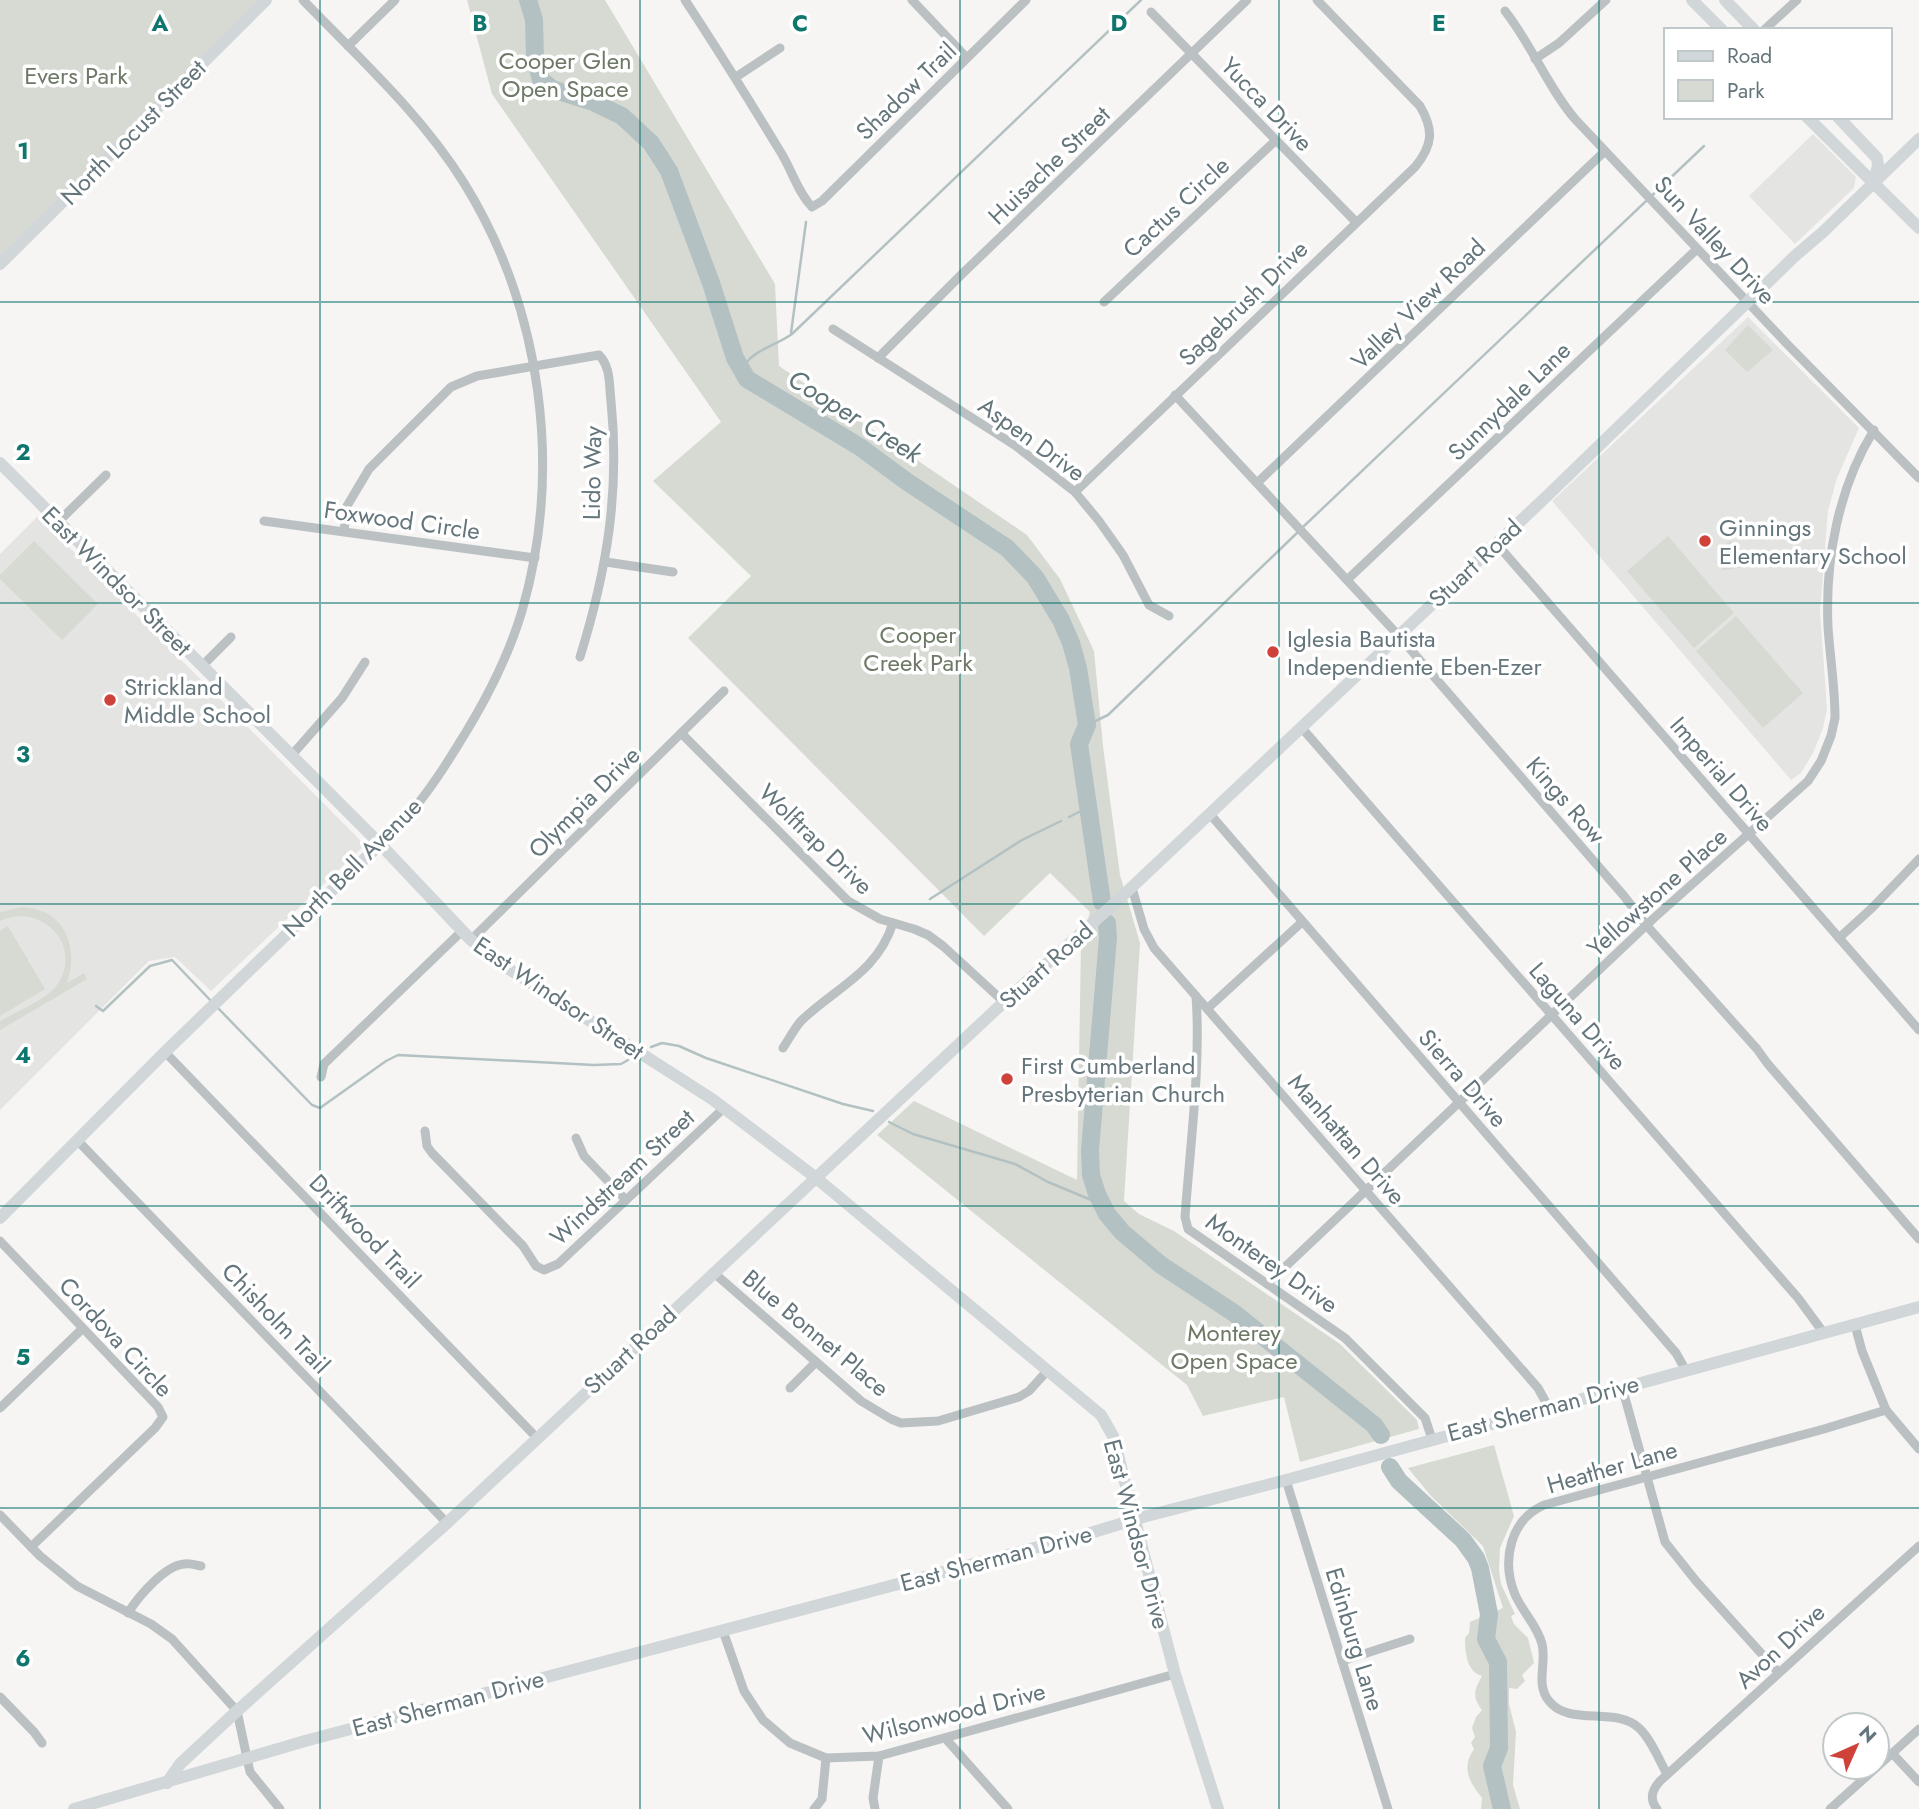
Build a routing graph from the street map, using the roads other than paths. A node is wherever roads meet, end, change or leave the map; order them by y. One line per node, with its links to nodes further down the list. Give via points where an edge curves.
1 (266, 0): 33 (street, North Locust Street)
2 (303, 0): 18 (street, North Bell Avenue)
3 (395, 0): 18 (street)
4 (685, 0): 23 (street)
5 (912, 0): 21 (street)
6 (1026, 0): 21 (street, Shadow Trail)
7 (1247, 0): 20 (street, Huisache Street)
8 (1318, 0): 30 (street, Sagebrush Drive, via 1420,106 1430,127 1428,149 1415,167)
9 (1606, 0): 22 (street)
10 (1692, 0): 15 (street)
11 (1725, 0): 16 (street)
12 (1797, 0): 17 (street)
13 (1504, 11): 22 (street, Sun Valley Drive)
14 (1151, 12): 20 (street, Yucca Drive)
15 (1720, 28)
16 (1752, 28)
17 (1767, 28)
18 (348, 46): 38 (street, North Bell Avenue, via 416,118 464,182 506,266)
19 (780, 48): 23 (street)
20 (1193, 54): 27 (street, Yucca Drive); 37 (street, Huisache Street)
21 (967, 58): 23 (street, Shadow Trail, via 812,207)
22 (1535, 60): 28 (street, Sun Valley Drive, via 1555,95)
23 (736, 77)
24 (1809, 119): 29 (street)
25 (1840, 119): 29 (street, via 1877,158)
26 (1919, 139): 29 (street, Stuart Road)
27 (1275, 141): 30 (street, Yucca Drive); 34 (street, Cactus Circle)
28 (1605, 151): 32 (street, Sun Valley Drive); 44 (street, Valley View Road)
29 (1873, 183): 31 (street); 35 (street, Stuart Road)
30 (1356, 222): 39 (street, Sagebrush Drive)
31 (1919, 228)
32 (1697, 249): 35 (street, Sun Valley Drive); 53 (street, Sunnydale Lane)
33 (0, 264)
34 (1104, 302)
35 (1747, 302): 40 (street, Sun Valley Drive); 49 (street, Stuart Road)
36 (833, 329): 37 (street, Aspen Drive)
37 (878, 358): 45 (street, Aspen Drive, via 1016,446)
38 (533, 366): 48 (street, via 477,376 451,387 369,469 348,506); 50 (street, North Bell Avenue, via 542,470); 51 (street, Lido Way, via 590,355 599,355 607,363 614,489)
39 (1175, 396): 44 (street, Kings Row); 45 (street, Sagebrush Drive)
40 (1874, 430): 43 (street, Sun Valley Drive); 65 (street, Yellowstone Place, via 1847,490 1830,563 1828,627 1835,703 1831,736 1808,781)
41 (0, 463): 47 (street, East Windsor Street)
42 (106, 475): 47 (street)
43 (1919, 478)
44 (1257, 483): 53 (street, Kings Row)
45 (1075, 492): 54 (street, Aspen Drive, via 1123,555 1149,606)
46 (264, 521): 48 (street, Foxwood Circle)
47 (58, 522): 59 (street, East Windsor Street)
48 (344, 531): 50 (street, Foxwood Circle)
49 (1496, 543): 55 (street, Stuart Road); 65 (street, Imperial Drive)
50 (535, 558): 66 (street, North Bell Avenue, via 521,614 482,706 442,772 411,814)
51 (606, 562): 52 (street); 57 (street, Lido Way)
52 (673, 572)
53 (1347, 580): 55 (street, Kings Row)
54 (1169, 616)
55 (1398, 635): 61 (street, Stuart Road); 71 (street, Kings Row)
56 (231, 637): 59 (street)
57 (580, 657)
58 (365, 662): 63 (street, via 342,698)
59 (202, 666): 63 (street, East Windsor Street)
60 (724, 691): 62 (street, Olympia Drive)
61 (1301, 727): 64 (street, Stuart Road); 77 (street, Laguna Drive)
62 (681, 733): 70 (street, Wolftrap Drive, via 848,901); 72 (street, Olympia Drive)
63 (291, 756): 66 (street, East Windsor Street)
64 (1209, 813): 68 (street, Stuart Road); 69 (street, Sierra Drive)
65 (1750, 834): 71 (street, Yellowstone Place); 73 (street, Imperial Drive)
66 (380, 845): 72 (street, East Windsor Street); 80 (street, North Bell Avenue)
67 (1919, 859): 73 (street)
68 (1132, 888): 74 (street, Manhattan Drive, via 1154,948); 75 (street, Stuart Road)
69 (1301, 922): 76 (street); 82 (street, Sierra Drive)
70 (893, 923): 75 (street, Wolftrap Drive, via 928,935); 79 (street, via 879,954 801,1021)
71 (1647, 926): 77 (street, Yellowstone Place); 91 (street, Kings Row)
72 (467, 936): 81 (street, Olympia Drive, via 324,1064); 83 (street, East Windsor Street, via 506,967)
73 (1839, 938): 78 (street, Imperial Drive)
74 (1196, 996): 76 (street, Manhattan Drive); 94 (street, Monterey Drive, via 1185,1217 1188,1229)
75 (1004, 1002): 87 (street, Stuart Road)
76 (1208, 1008): 88 (street, Manhattan Drive)
77 (1551, 1016): 82 (street, Yellowstone Place); 98 (street, Laguna Drive)
78 (1919, 1030)
79 (783, 1048)
80 (164, 1052): 86 (street, North Bell Avenue); 107 (street, Driftwood Trail)
81 (321, 1077)
82 (1459, 1103): 88 (street, Yellowstone Place); 100 (street, Sierra Drive, via 1676,1353)
83 (724, 1108): 87 (street, East Windsor Street); 89 (street, Windstream Street)
84 (425, 1132): 89 (street, Windstream Street, via 432,1153 523,1246 536,1266 544,1269 558,1264)
85 (576, 1138): 89 (street, via 584,1156)
86 (77, 1140): 90 (street, North Bell Avenue); 114 (street, Chisholm Trail)
87 (815, 1177): 93 (street, Stuart Road); 101 (street, East Windsor Drive)
88 (1366, 1190): 94 (street, Yellowstone Place); 105 (street, Manhattan Drive, via 1538,1388)
89 (626, 1200)
90 (0, 1218)
91 (1919, 1239)
92 (0, 1241): 97 (street, Cordova Circle)
93 (713, 1272): 99 (street, Blue Bonnet Place); 107 (street, Stuart Road)
94 (1267, 1284): 108 (street, Monterey Drive, via 1345,1338 1425,1418)
95 (1919, 1307): 96 (street, East Sherman Drive)
96 (1855, 1325): 98 (street, East Sherman Drive); 106 (street)
97 (82, 1329): 104 (street); 116 (street, Cordova Circle, via 163,1417)
98 (1823, 1332): 100 (street, East Sherman Drive)
99 (816, 1362): 101 (street, Blue Bonnet Place, via 861,1401 901,1423 939,1421 1020,1397); 103 (street)
100 (1685, 1369): 102 (street, East Sherman Drive)
101 (1048, 1370): 113 (street, East Windsor Drive, via 1101,1415 1113,1436)
102 (1622, 1387): 105 (street, East Sherman Drive); 110 (street)
103 (790, 1388)
104 (0, 1408)
105 (1549, 1408): 108 (street, East Sherman Drive)
106 (1886, 1410): 109 (street); 110 (street, Heather Lane)
107 (537, 1438): 114 (street, Stuart Road)
108 (1432, 1439): 111 (street, East Sherman Drive)
109 (1919, 1449)
110 (1647, 1478): 122 (street, via 1665,1542); 133 (street, Heather Lane, via 1534,1509 1514,1533 1508,1569 1514,1592 1542,1645 1543,1690 1548,1700 1569,1712 1633,1724)
111 (1286, 1480): 113 (street, East Sherman Drive); 121 (street, Edinburg Lane)
112 (0, 1515): 116 (street)
113 (1135, 1519): 119 (street, East Sherman Drive); 123 (street, East Windsor Drive)
114 (447, 1523): 125 (street, Stuart Road)
115 (1919, 1546): 122 (street, Avon Drive)
116 (31, 1547): 118 (street, via 77,1586)
117 (201, 1566): 118 (street, via 186,1563 167,1571)
118 (128, 1613): 125 (street, via 172,1639)
119 (723, 1631): 131 (street, Wilsonwood Drive, via 744,1691 763,1720 790,1743); 132 (street, East Sherman Drive)
120 (1410, 1639): 121 (street)
121 (1342, 1661): 143 (street, Edinburg Lane)
122 (1778, 1672): 133 (street, Avon Drive)
123 (1175, 1674): 127 (street, Wilsonwood Drive); 142 (street, East Windsor Drive)
124 (0, 1697): 128 (street)
125 (237, 1711): 132 (street); 136 (street, Stuart Road)
126 (1919, 1729): 129 (street)
127 (946, 1739): 130 (street, Wilsonwood Drive); 141 (street)
128 (42, 1743)
129 (1892, 1753): 135 (street)
130 (879, 1756): 131 (street, Wilsonwood Drive); 140 (street)
131 (826, 1758): 139 (street, via 822,1799)
132 (246, 1759): 136 (street, East Sherman Drive); 138 (street, via 257,1783)
133 (1667, 1774): 144 (street, via 1653,1790)
134 (1861, 1781): 145 (street)
135 (1919, 1782)
136 (167, 1783): 137 (street, East Sherman Drive)
137 (74, 1809)
138 (280, 1809)
139 (814, 1809)
140 (875, 1809)
141 (1008, 1809)
142 (1218, 1809)
143 (1388, 1809)
144 (1657, 1809)
145 (1830, 1809)

